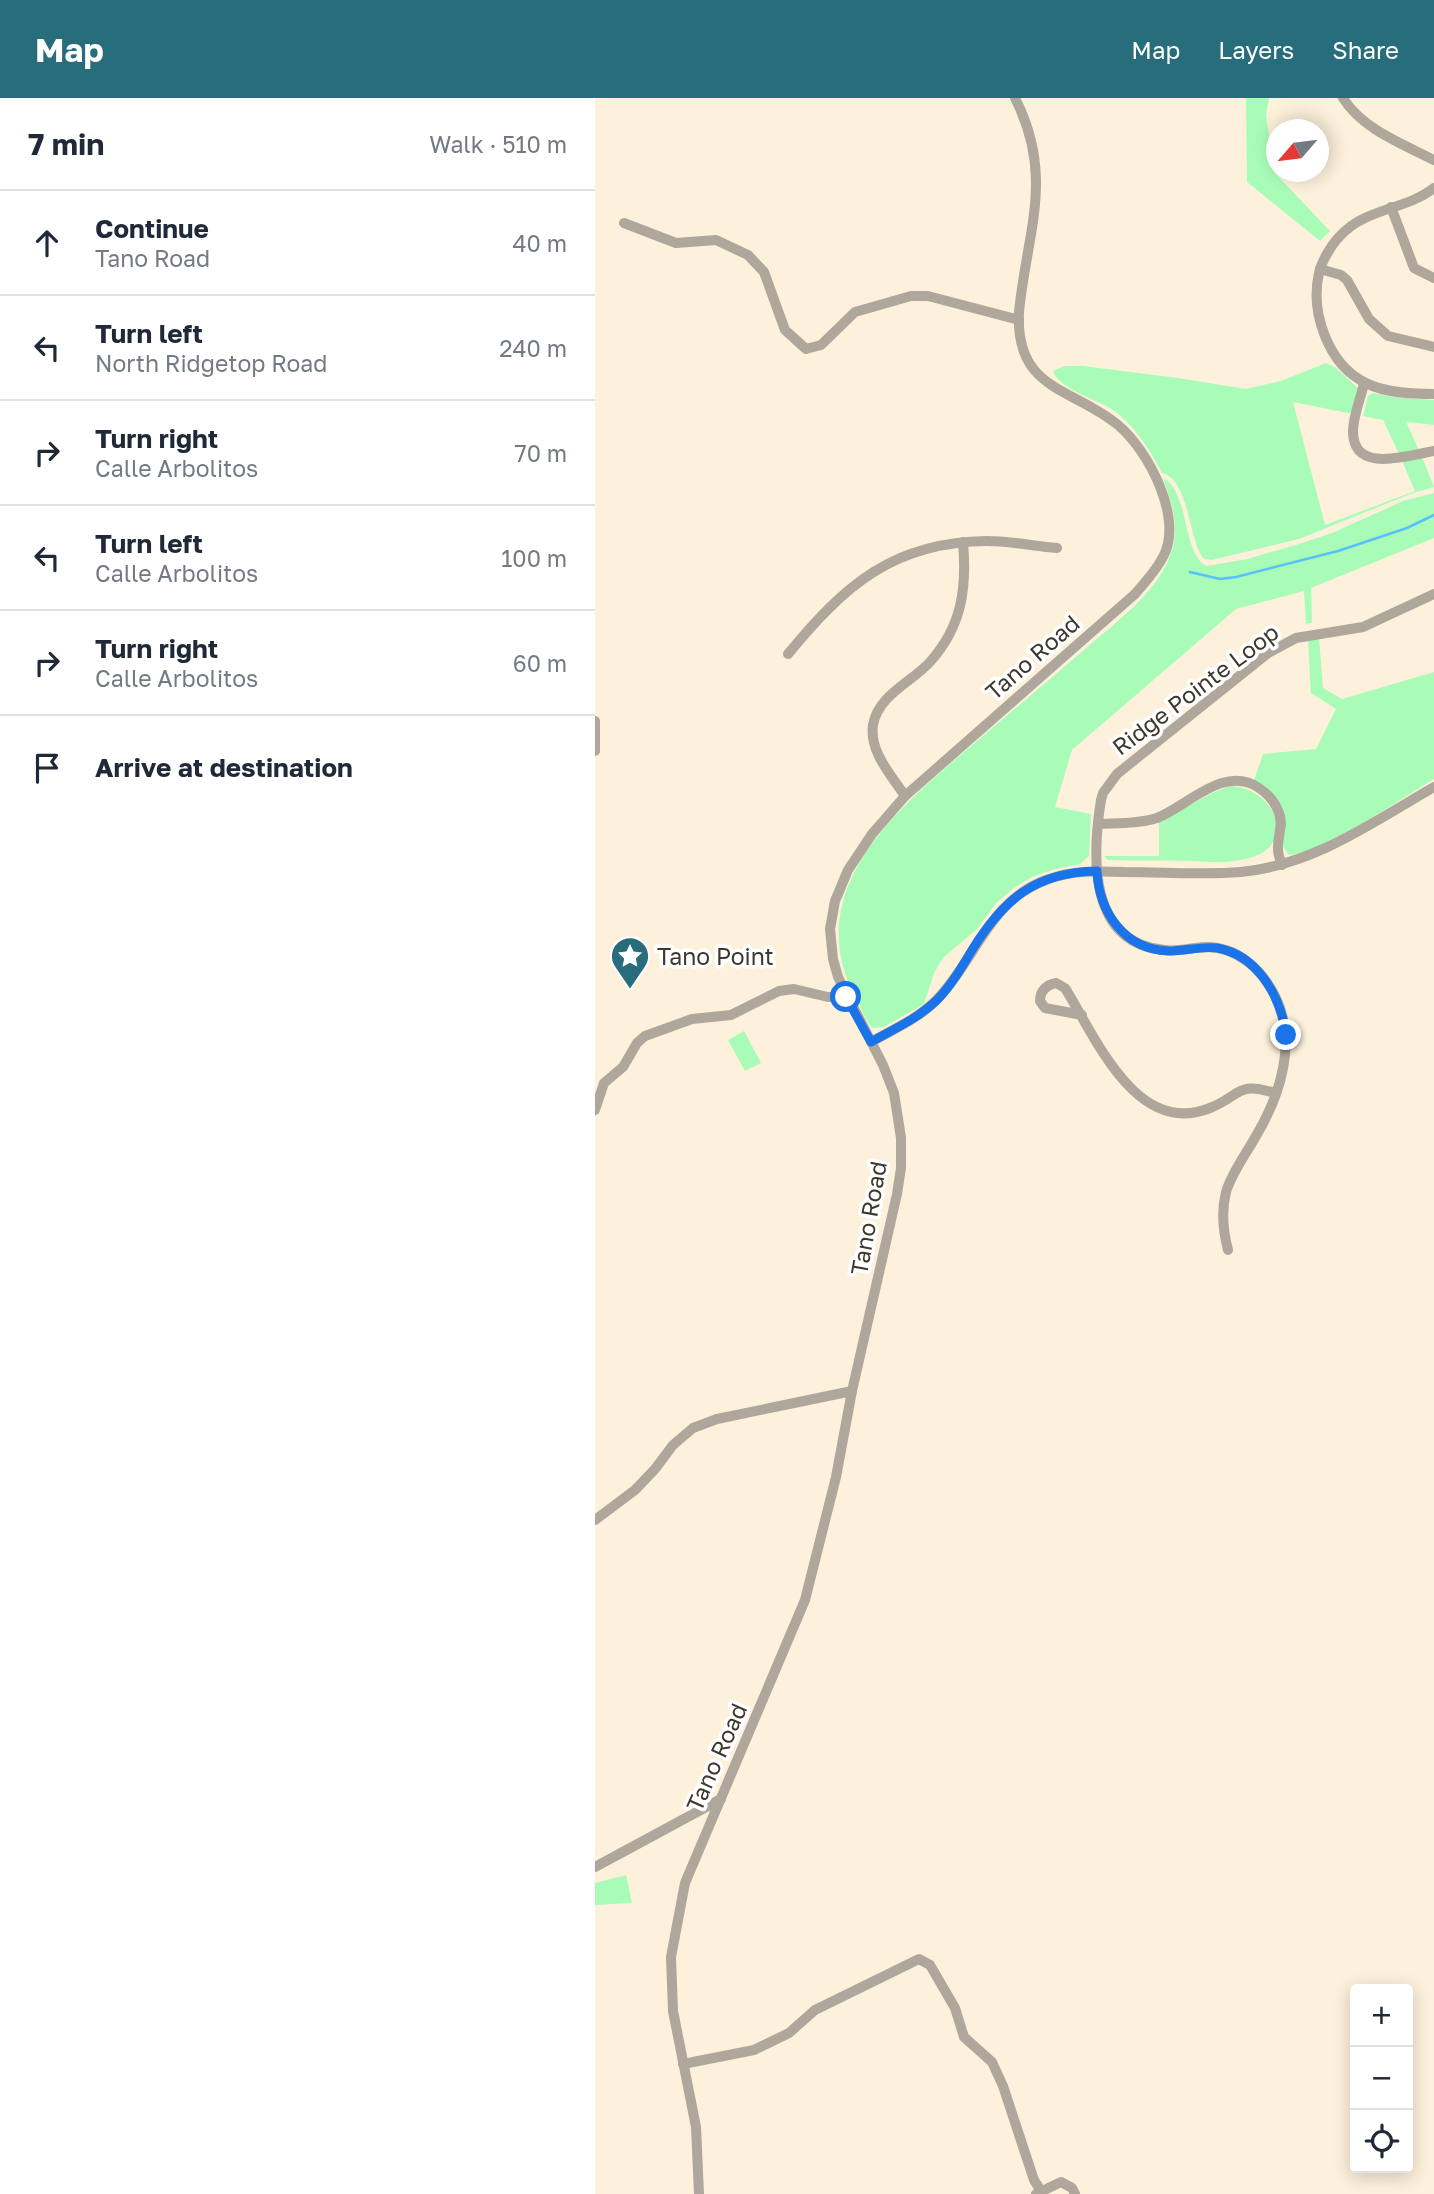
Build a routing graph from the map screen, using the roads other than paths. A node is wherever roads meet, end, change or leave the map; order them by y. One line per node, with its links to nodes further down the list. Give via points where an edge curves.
1 (1015, 98): 9 (street, Tano Road, via 1030,134 1037,176)
2 (1343, 98): 3 (street, via 1381,133)
3 (1434, 160)
4 (1434, 188): 5 (street)
5 (1391, 207): 7 (street, via 1363,217 1339,236); 8 (street, via 1414,268)
6 (624, 223): 9 (street, via 676,243 716,240 748,255 764,272 785,330 806,349 821,345 855,312 911,296 928,296)
7 (1320, 269): 10 (street, via 1347,280 1369,319 1388,336); 11 (street, via 1319,323 1339,362)
8 (1434, 278)
9 (1019, 320): 21 (street, Tano Road, via 1023,346 1039,375 1059,392 1110,419 1139,449 1166,508 1167,546 1135,594)
10 (1434, 347)
11 (1364, 383): 12 (street, via 1392,391); 13 (street, via 1353,432 1362,452 1382,460)
12 (1434, 394)
13 (1434, 451)
14 (963, 542): 15 (street); 17 (street, via 907,553 853,585); 21 (street, via 966,576 957,620 930,662 883,702 873,725 876,751)
15 (1057, 548)
16 (1434, 594): 22 (street, Ridge Pointe Loop, via 1363,627 1296,638 1268,653 1118,774 1103,793)
17 (788, 654)
18 (595, 721): 19 (street)
19 (595, 751)
20 (1434, 787): 23 (street, via 1332,846)
21 (905, 796): 25 (street, Tano Road, via 851,865 835,901 830,929 832,959)
22 (1098, 824): 23 (street, via 1149,820 1221,783 1244,781 1263,790 1278,811); 24 (street, Ridge Pointe Loop)
23 (1282, 865): 24 (street, via 1231,873)
24 (1097, 871): 27 (street, via 1056,876 1015,897 989,923 940,997 918,1016); 28 (street, Ridge Pointe Loop, via 1098,891 1108,915 1137,942 1166,951 1220,948 1243,958 1261,974 1280,1007 1286,1035 1285,1060)
25 (846, 997): 27 (street, Tano Road); 29 (street, via 779,990 731,1015 692,1019 645,1036 624,1067 604,1083)
26 (1082, 1015): 28 (street, via 1119,1075 1152,1105 1189,1112 1213,1107 1246,1088)
27 (871, 1042): 31 (street, Tano Road, via 896,1101 901,1168)
28 (1275, 1093): 30 (street, Ridge Pointe Loop, via 1226,1191 1223,1220)
29 (595, 1110)
30 (1228, 1250)
31 (852, 1391): 32 (street, via 693,1428 635,1490); 33 (street, Tano Road, via 805,1600)
32 (595, 1520)
33 (720, 1799): 34 (street); 35 (street, Tano Road, via 685,1883 671,1957 673,2011)
34 (595, 1867)
35 (683, 2064): 36 (street, via 754,2050 789,2033 815,2010 919,1959 930,1965 955,2008 964,2037 992,2062); 37 (street, Tano Road, via 696,2127)
36 (1039, 2193): 38 (street, via 1061,2182)
37 (699, 2194)
38 (1075, 2194)

